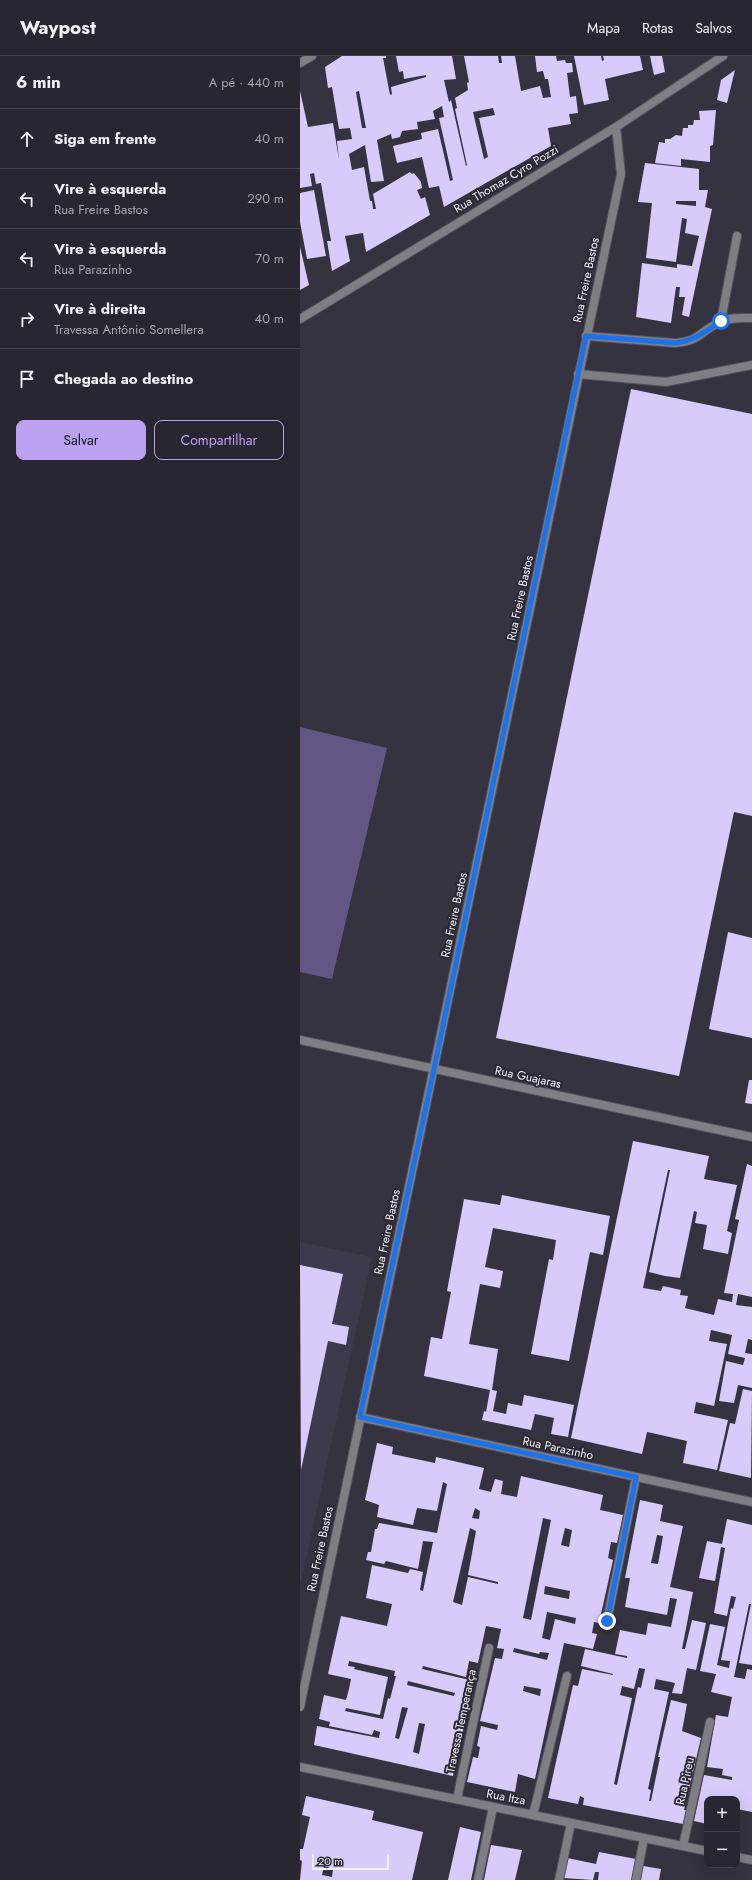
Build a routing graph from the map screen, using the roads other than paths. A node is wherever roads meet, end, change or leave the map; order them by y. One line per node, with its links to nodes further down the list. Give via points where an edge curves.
1 (312, 56): 3 (street)
2 (723, 56): 4 (street, Rua Thomaz Cyro Pozzi)
3 (300, 64)
4 (616, 127): 7 (street, Rua Thomaz Cyro Pozzi); 9 (street, Rua Freire Bastos, via 621,174)
5 (738, 236): 8 (street)
6 (752, 318): 8 (street)
7 (300, 319)
8 (721, 321): 9 (street, via 699,337 687,342)
9 (586, 336): 11 (street, Rua Freire Bastos)
10 (752, 365): 11 (street, via 666,382)
11 (578, 374): 13 (street, Rua Freire Bastos)
12 (300, 1040): 13 (street, Rua Guajaras)
13 (434, 1069): 14 (street, Rua Guajaras); 15 (street, Rua Freire Bastos)
14 (752, 1137)
15 (360, 1417): 16 (street, Rua Parazinho); 21 (street, Rua Freire Bastos)
16 (636, 1477): 17 (street, Rua Parazinho); 18 (street)
17 (752, 1502)
18 (607, 1621)
19 (489, 1648): 24 (street, Travessa Temperança)
20 (567, 1676): 26 (street)
21 (300, 1707)
22 (710, 1722): 29 (street, Rua Pireu)
23 (300, 1767): 24 (street, Rua Itza)
24 (457, 1799): 25 (street, Rua Itza)
25 (493, 1807): 26 (street, Rua Itza); 33 (street)
26 (533, 1815): 27 (street, Rua Itza)
27 (571, 1823): 28 (street, Rua Itza); 34 (street)
28 (644, 1838): 29 (street, Rua Itza); 35 (street)
29 (683, 1846): 30 (street, Rua Itza)
30 (704, 1850)
31 (740, 1858): 32 (street)
32 (752, 1860)
33 (478, 1880)
34 (558, 1880)
35 (636, 1880)

